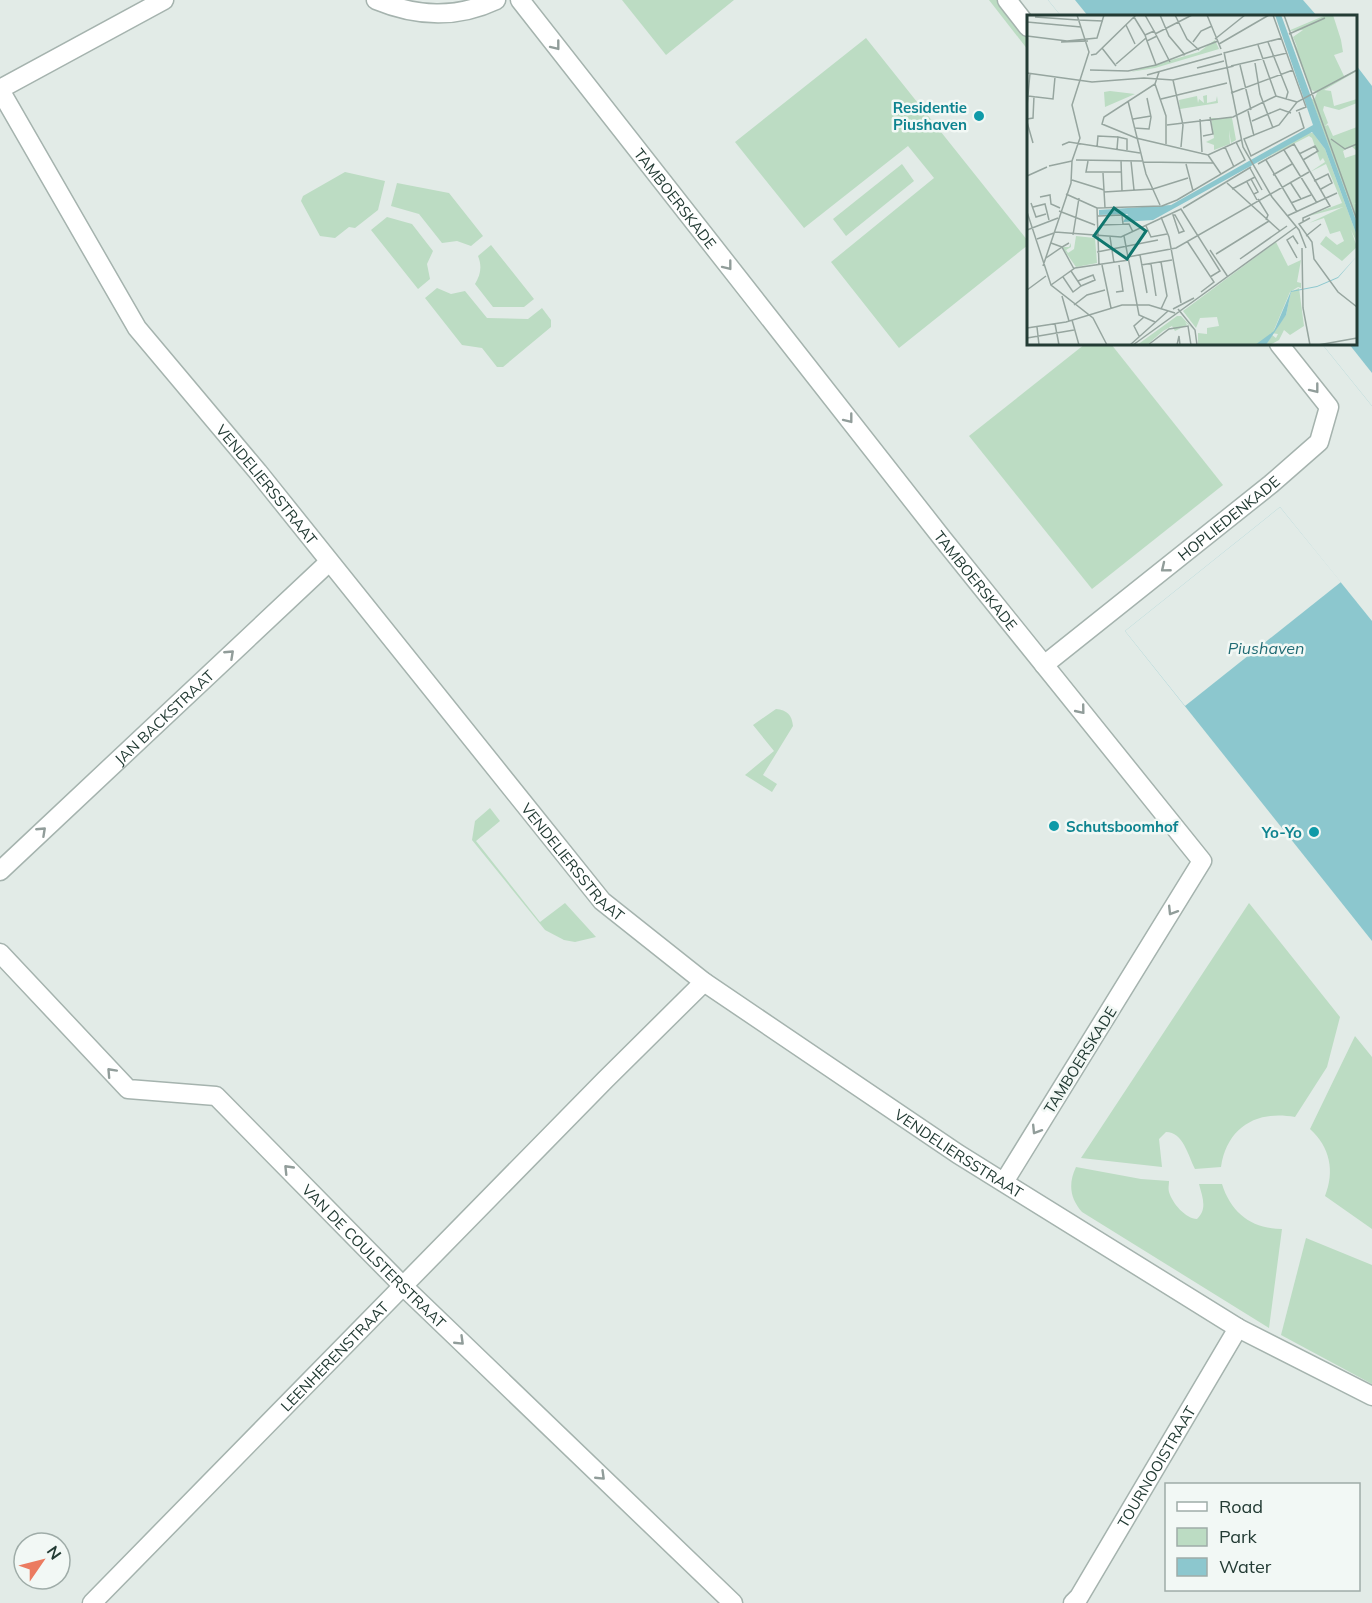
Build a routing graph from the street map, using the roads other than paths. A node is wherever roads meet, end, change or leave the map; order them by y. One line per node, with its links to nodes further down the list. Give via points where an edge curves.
1 (164, 0): 7 (street)
2 (376, 0): 3 (street, via 408,11 443,14)
3 (496, 0)
4 (520, 0): 10 (street, TAMBOERSKADE, one-way to 10)
5 (1007, 0): 6 (street)
6 (1027, 25)
7 (0, 89): 9 (street, VENDELIERSSTRAAT, via 137,328)
8 (1280, 345): 10 (street, HOPLIEDENKADE, one-way to 10, via 1329,407 1319,442)
9 (329, 562): 11 (street, JAN BACKSTRAAT, one-way to 9); 13 (street, VENDELIERSSTRAAT, via 602,901)
10 (1044, 665): 14 (street, TAMBOERSKADE, one-way to 14, via 1202,861)
11 (0, 871)
12 (0, 953): 15 (street, VAN DE COULSTERSTRAAT, one-way to 12, via 216,1096 128,1089)
13 (704, 982): 14 (street, VENDELIERSSTRAAT); 15 (street, LEENHERENSTRAAT)
14 (1004, 1182): 16 (street, VENDELIERSSTRAAT)
15 (403, 1286): 18 (street, LEENHERENSTRAAT); 19 (street, VAN DE COULSTERSTRAAT, one-way to 19)
16 (1238, 1328): 17 (street, VENDELIERSSTRAAT); 20 (street, TOURNOOISTRAAT)
17 (1372, 1396)
18 (92, 1603)
19 (733, 1603)
20 (1073, 1603)

